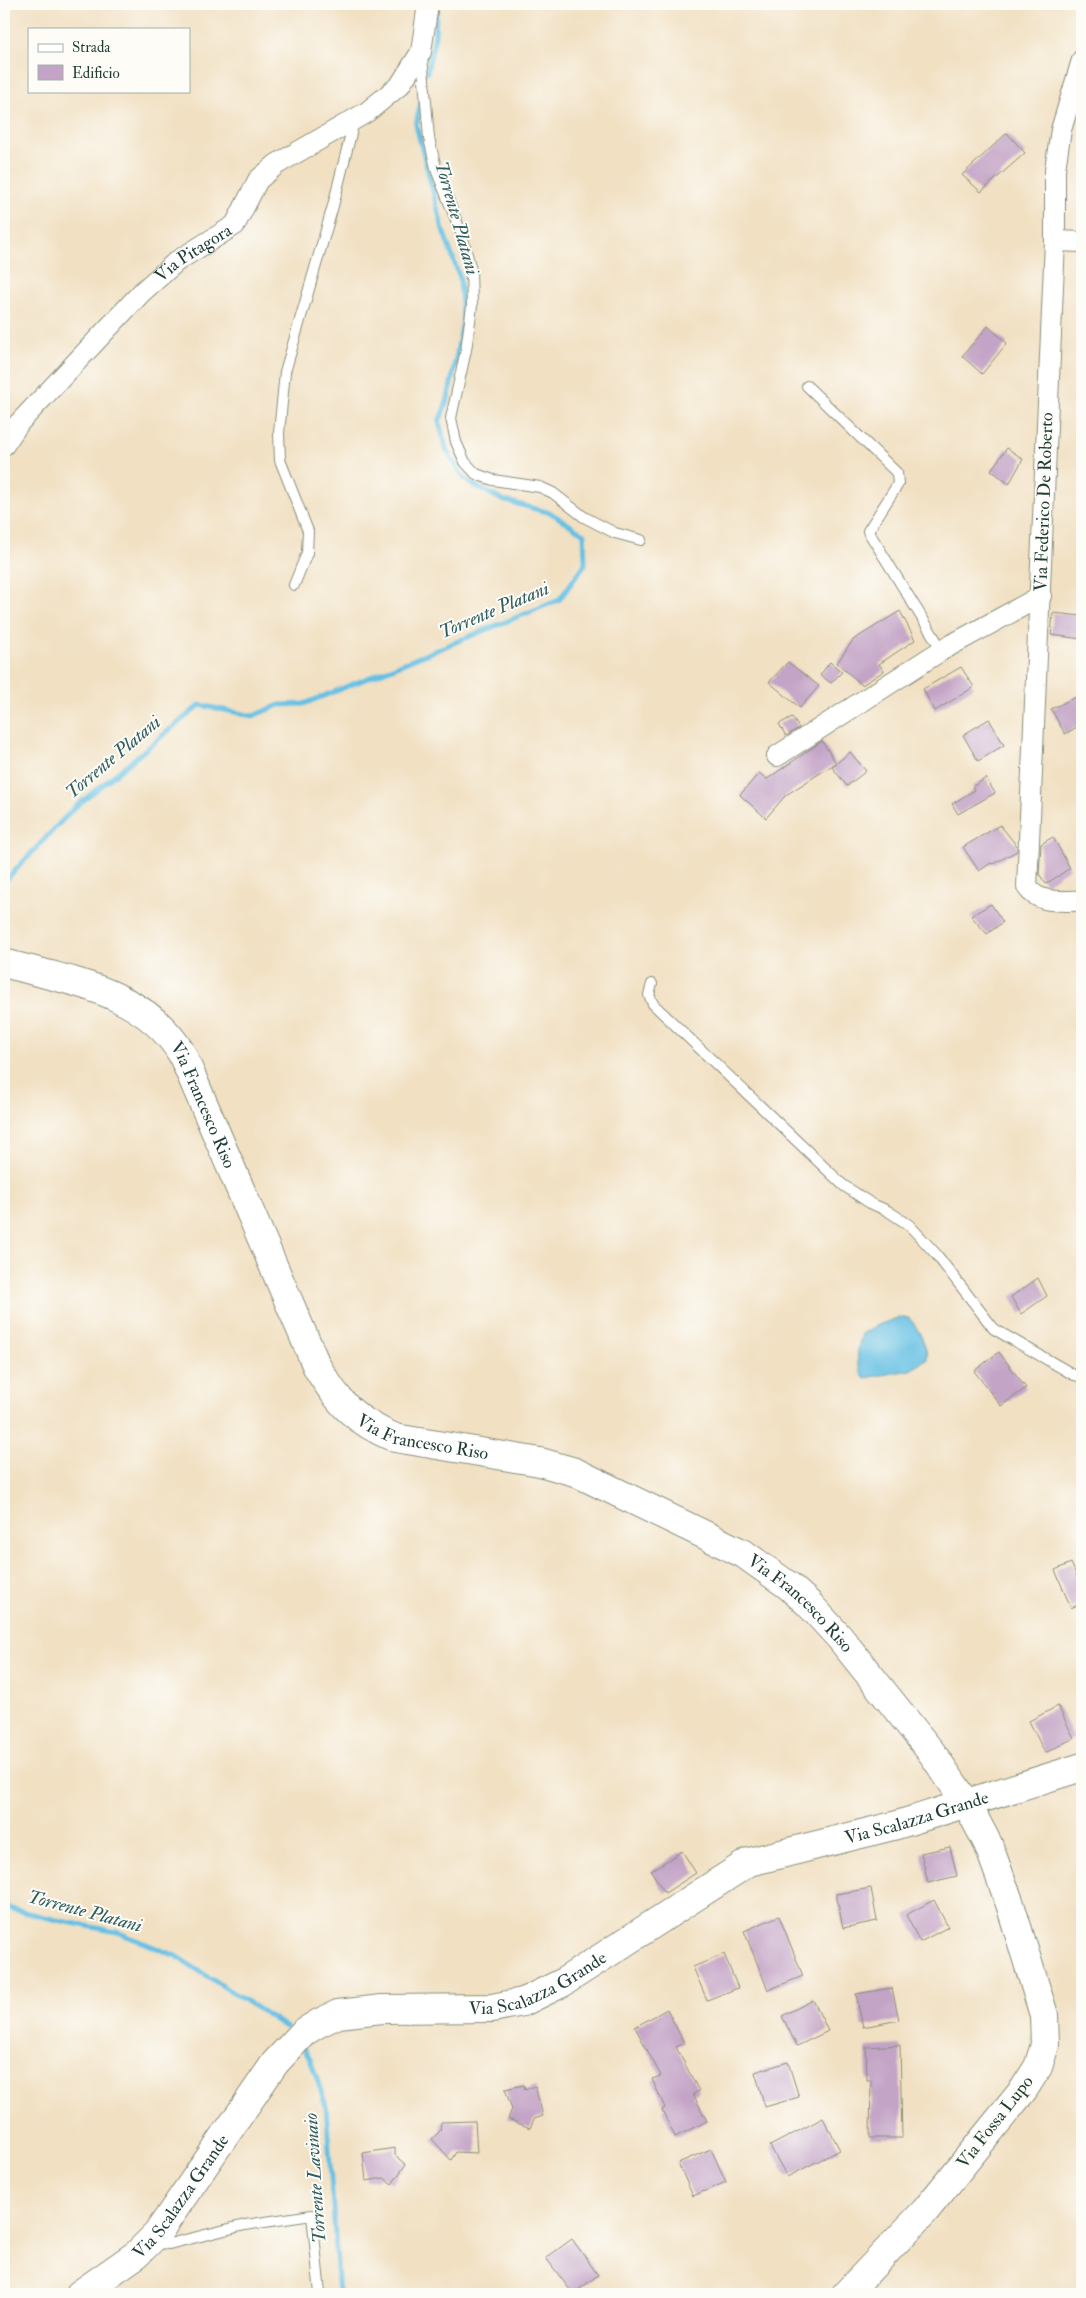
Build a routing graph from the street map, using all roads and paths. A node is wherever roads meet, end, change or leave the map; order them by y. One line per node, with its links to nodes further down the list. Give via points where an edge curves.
1 (428, 4): 2 (street, Via Pitagora)
2 (421, 52): 4 (street, Via Pitagora, via 400,85); 9 (lane, via 429,138 437,172 462,235 471,270 471,314 451,418 456,442 465,462 476,474 493,480 540,487 584,517 615,533)
3 (1082, 60): 5 (street, Via Federico De Roberto, via 1061,130 1056,160)
4 (354, 120): 8 (street, Via Pitagora, via 277,164 258,180 235,226 177,261 142,292 19,423); 10 (lane, via 285,372 279,433 280,460 308,532 307,554)
5 (1055, 241): 6 (street); 11 (street, Via Federico De Roberto)
6 (1082, 242)
7 (807, 386): 12 (lane, via 897,473 898,484 868,531)
8 (4, 445)
9 (641, 540)
10 (294, 586)
11 (1041, 596): 12 (street); 14 (street, Via Federico De Roberto, via 1027,887 1039,899)
12 (942, 650): 13 (street)
13 (777, 756)
14 (1082, 901)
15 (4, 963): 19 (street, Via Francesco Riso, via 104,991 146,1013 172,1038 182,1054 317,1367 334,1395 349,1411 395,1438 540,1462 575,1472 744,1554 789,1586 834,1631 932,1753)
16 (652, 984): 17 (lane, via 649,995 653,1004 843,1185 909,1225 936,1254 994,1329)
17 (1082, 1377)
18 (1082, 1767): 19 (street, Via Scalazza Grande)
19 (967, 1804): 20 (street, Via Scalazza Grande, via 749,1862 562,1983 523,2002 492,2008 382,2009 338,2014 319,2023 304,2032 275,2063); 23 (street, Via Fossa Lupo, via 988,1844 1010,1904 1044,2015 1045,2045 1038,2067 1024,2089 925,2211)
20 (149, 2242): 21 (street, Via Scalazza Grande); 22 (lane, via 169,2244 245,2224 312,2215)
21 (80, 2294)
22 (320, 2294)
23 (846, 2294)

